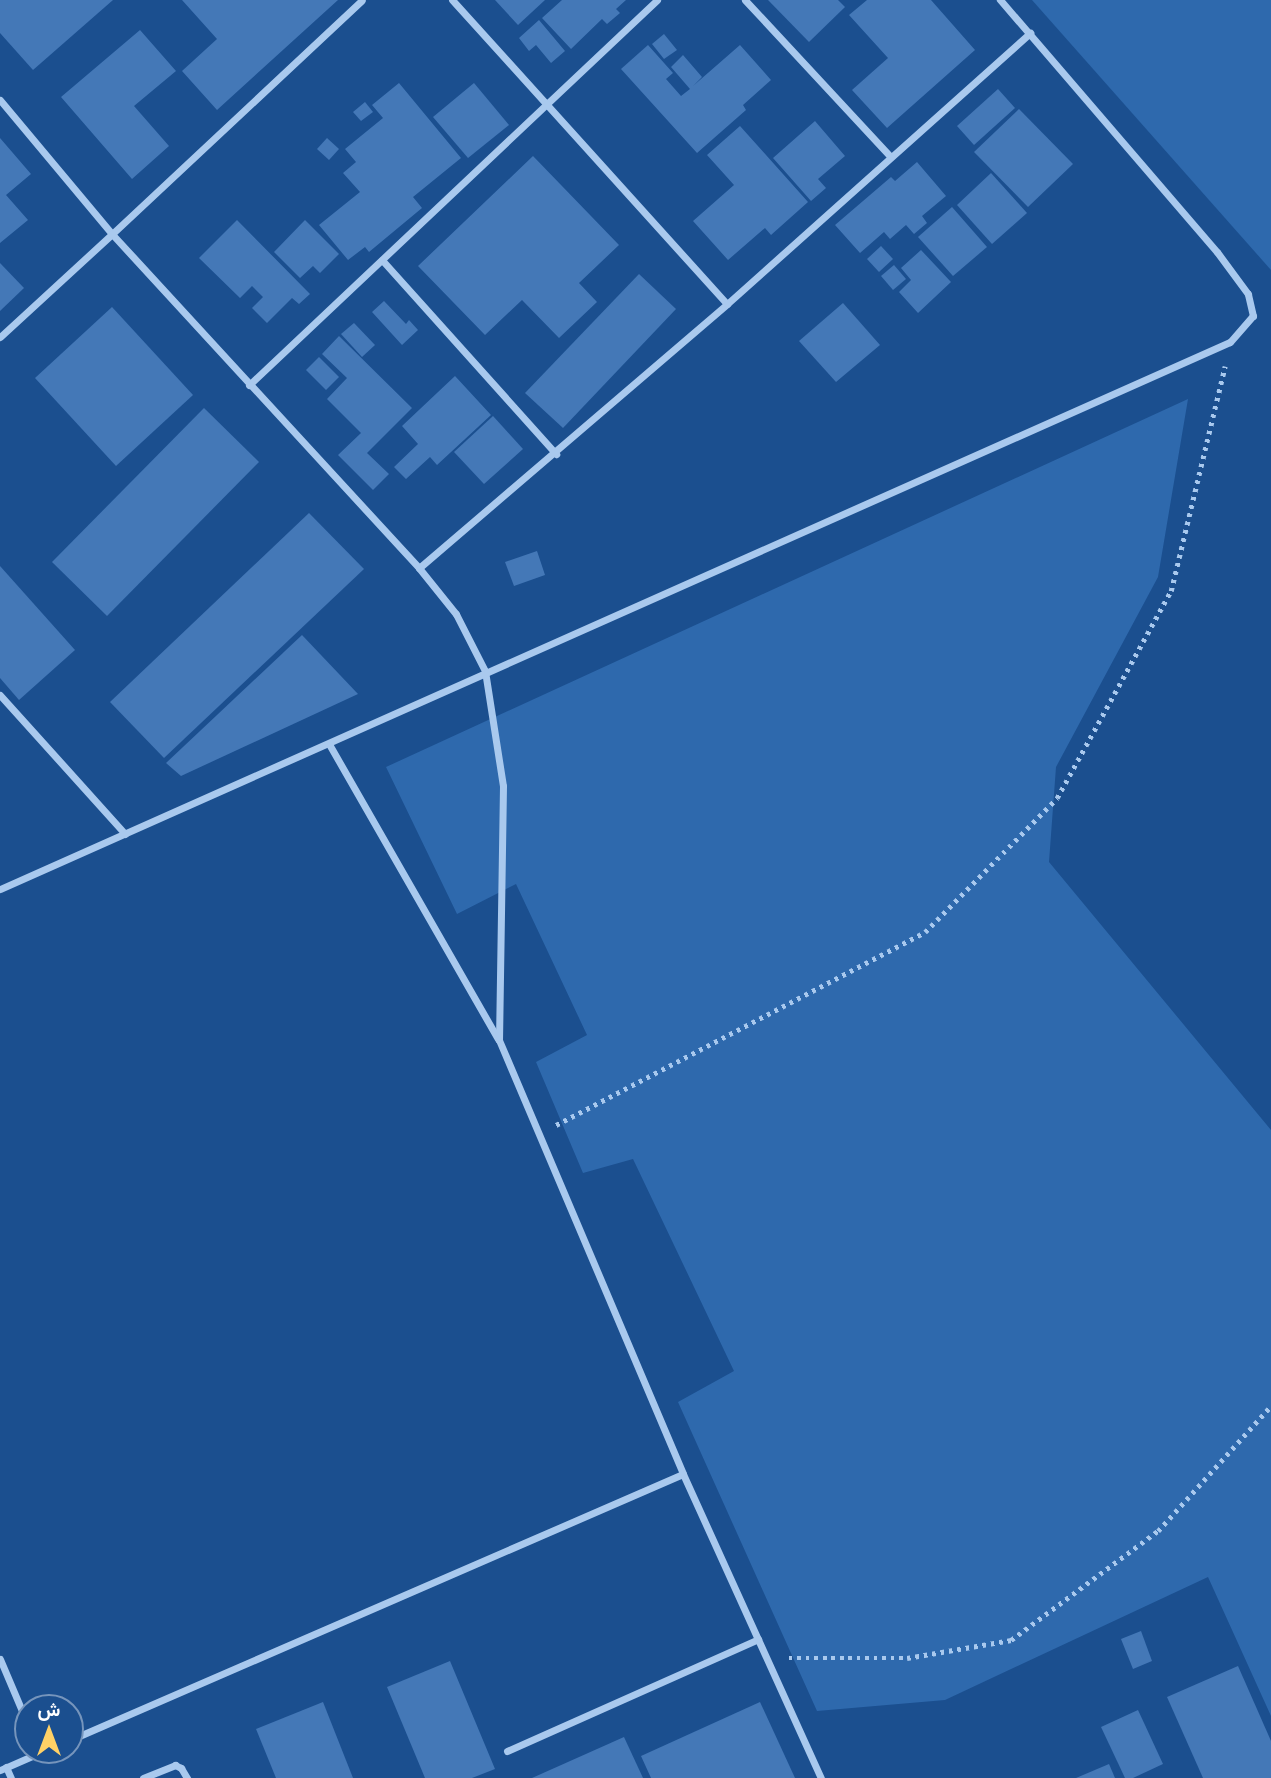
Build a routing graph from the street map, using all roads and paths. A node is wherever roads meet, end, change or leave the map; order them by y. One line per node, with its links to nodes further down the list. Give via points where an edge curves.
1 (362, 0): 10 (street)
2 (452, 0): 8 (street)
3 (657, 0): 8 (street)
4 (745, 0): 9 (street)
5 (1000, 0): 6 (street)
6 (1030, 33): 9 (street); 14 (street, via 1248,294 1253,316)
7 (0, 100): 10 (street)
8 (548, 105): 11 (street); 12 (street)
9 (891, 157): 12 (street)
10 (112, 234): 13 (street); 15 (street)
11 (382, 260): 15 (street); 16 (street)
12 (727, 304): 16 (street)
13 (0, 337)
14 (1230, 342): 18 (street); 24 (path, via 1171,591 1057,798 925,932)
15 (249, 385): 17 (street)
16 (556, 454): 17 (street)
17 (419, 568): 18 (street, via 456,614)
18 (485, 671): 20 (street); 23 (street, via 503,786)
19 (0, 695): 21 (street)
20 (329, 744): 21 (street); 23 (street)
21 (125, 834): 22 (street)
22 (0, 889)
23 (499, 1040): 24 (street)
24 (539, 1134): 26 (street)
25 (1271, 1406): 28 (path, via 1158,1531 1011,1640 906,1658)
26 (683, 1474): 27 (street); 31 (street)
27 (758, 1639): 28 (street); 32 (street)
28 (767, 1658): 37 (street)
29 (0, 1659): 30 (street)
30 (15, 1694)
31 (84, 1734)
32 (507, 1751)
33 (3, 1768): 34 (street)
34 (11, 1778)
35 (142, 1778): 36 (street, via 175,1765)
36 (187, 1778)
37 (821, 1778)

